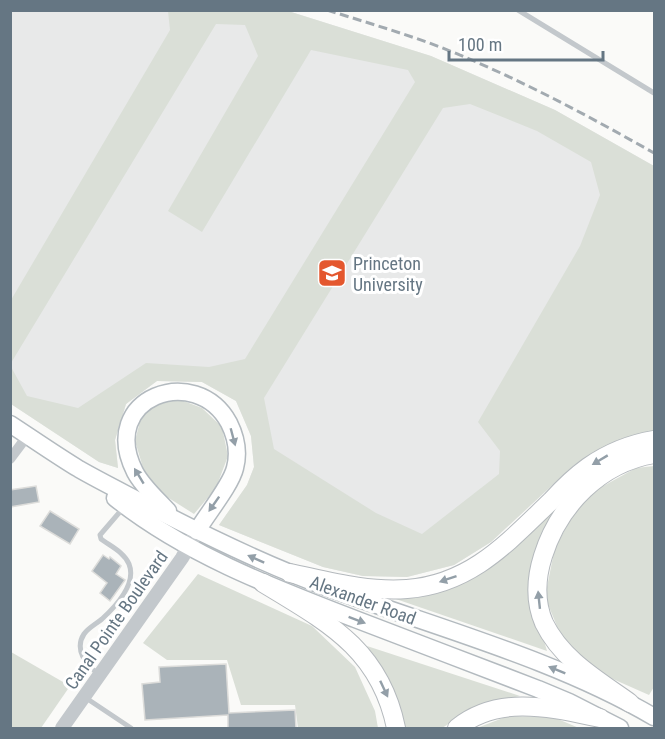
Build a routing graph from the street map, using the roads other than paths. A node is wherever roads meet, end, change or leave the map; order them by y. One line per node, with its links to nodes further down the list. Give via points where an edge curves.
1 (518, 10): 2 (lane)
2 (654, 93)
3 (10, 424): 4 (main road, Alexander Road)
4 (28, 435): 7 (street); 8 (main road, Alexander Road)
5 (654, 440): 12 (highway, one-way to 12, via 618,450 587,468 491,557 454,578 389,590)
6 (654, 454): 16 (highway, one-way to 6, via 581,668 555,642 538,606 538,573 553,530 575,497 609,471)
7 (10, 459)
8 (78, 468): 9 (main road, Alexander Road); 10 (main road, Alexander Road)
9 (126, 506): 11 (main road, Alexander Road); 14 (lane, via 100,534 129,564 128,588 112,609 84,633 81,641 85,663)
10 (177, 521): 11 (main road, Alexander Road); 11 (main road, one-way to 11, via 136,474 126,437 133,416 144,403 160,394 177,392 202,398 217,408 227,420 236,443 232,478)
11 (193, 538): 12 (main road, Alexander Road, one-way to 11, via 221,543); 13 (main road, Alexander Road); 14 (street, Canal Pointe Boulevard)
12 (290, 573): 16 (main road, Alexander Road, one-way to 12, via 535,661)
13 (263, 583): 18 (main road, Alexander Road, one-way to 18, via 538,689); 22 (highway, one-way to 22, via 329,624 358,650 389,699)
14 (100, 674): 15 (street, Canal Pointe Boulevard)
15 (84, 697): 20 (street, Canal Pointe Boulevard); 21 (lane)
16 (630, 703): 17 (main road, Alexander Road)
17 (654, 717)
18 (600, 718): 19 (main road, Alexander Road); 23 (highway, via 545,707 513,706 479,714)
19 (620, 728)
20 (62, 729)
21 (131, 729)
22 (396, 729)
23 (457, 729)

